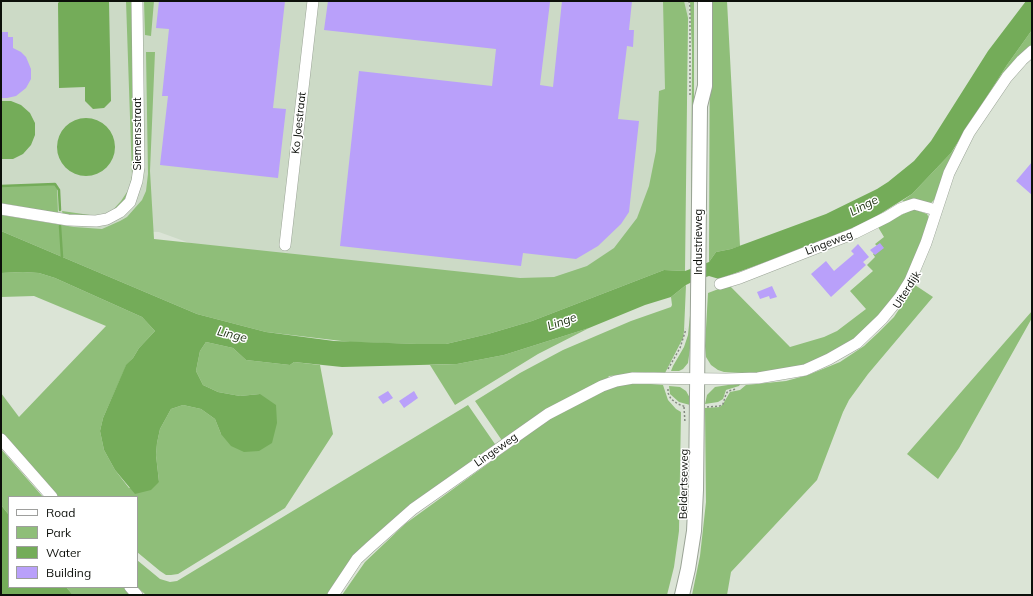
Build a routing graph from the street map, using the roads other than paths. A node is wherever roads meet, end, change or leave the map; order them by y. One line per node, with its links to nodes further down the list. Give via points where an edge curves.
1 (137, 1): 7 (street, Siemensstraat, via 139,167 130,202 120,212 96,221 68,220)
2 (313, 1): 9 (street, Ko Joestraat)
3 (696, 1): 6 (main road, Industrieweg, via 696,85)
4 (705, 1): 6 (main road, Industrieweg, via 704,86)
5 (1032, 51): 8 (street, Uiterdijk, via 1007,77 969,132 949,173)
6 (700, 106): 11 (main road, Industrieweg)
7 (1, 209)
8 (936, 210): 10 (street, Lingeweg, via 914,204 908,206 855,233); 11 (street, Uiterdijk, via 910,281 882,319 857,343 805,370 746,379)
9 (285, 245)
10 (720, 284)
11 (697, 379): 14 (street, Lingeweg, via 633,378 616,381 548,414 413,509 362,555); 15 (main road, Beldertseweg, via 691,407 696,490 694,530)
12 (1, 439): 13 (street)
13 (51, 496)
14 (333, 595)
15 (682, 595)

